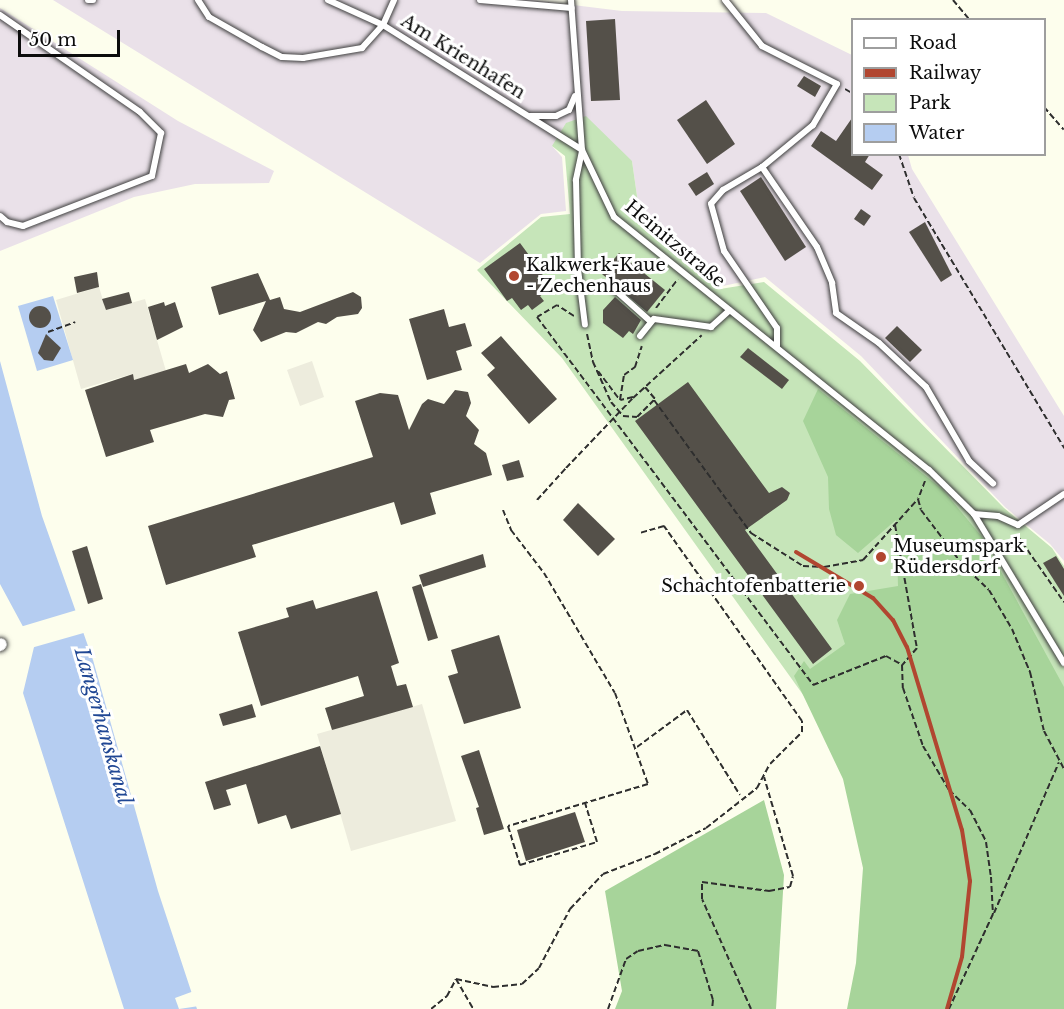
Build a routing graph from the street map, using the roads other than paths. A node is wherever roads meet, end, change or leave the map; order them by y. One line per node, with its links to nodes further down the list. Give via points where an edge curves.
1 (88, 0): 2 (lane)
2 (93, 0)
3 (198, 0): 11 (lane, Am Krienhafen, via 209,17 282,57 303,58 362,48)
4 (328, 0): 11 (lane, Am Krienhafen)
5 (394, 0): 11 (lane, Am Krienhafen)
6 (480, 0): 9 (lane)
7 (571, 0): 9 (lane, Heinitzstraße)
8 (724, 0): 15 (lane, Heinitzstraße, via 762,46 837,84 813,125)
9 (572, 8): 12 (lane, Heinitzstraße)
10 (0, 15): 16 (lane, via 140,112 161,134 152,176 23,226)
11 (384, 25): 13 (lane, Am Krienhafen)
12 (576, 92): 13 (lane, Am Krienhafen, via 569,110 556,116); 14 (lane, Heinitzstraße)
13 (527, 115): 14 (lane, Am Krienhafen)
14 (582, 150): 18 (lane, Heinitzstraße, via 614,217); 20 (lane, via 576,180 578,270)
15 (762, 168): 22 (lane, Heinitzstraße, via 723,190 711,204 724,251 777,328); 23 (lane, via 817,247 832,283 836,313 879,344 926,387 969,461)
16 (0, 216)
17 (612, 288): 19 (lane)
18 (730, 310): 19 (lane, via 711,327); 22 (lane, Heinitzstraße)
19 (652, 320): 21 (lane)
20 (585, 325)
21 (640, 336)
22 (777, 346): 25 (lane, Heinitzstraße, via 929,470)
23 (993, 483)
24 (1064, 494): 25 (lane, via 1018,525 998,516)
25 (974, 514): 26 (lane, Heinitzstraße)
26 (1064, 663)

